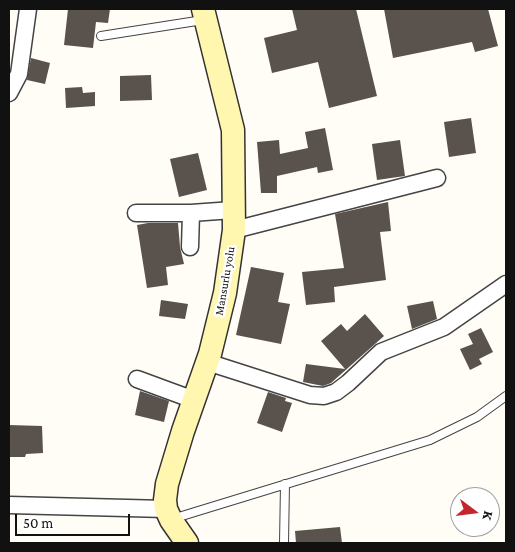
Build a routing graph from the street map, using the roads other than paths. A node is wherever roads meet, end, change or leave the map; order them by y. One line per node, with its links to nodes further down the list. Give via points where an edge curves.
1 (28, 9): 4 (street, via 19,74)
2 (204, 14): 3 (lane); 8 (street, Mansurlu yolu, via 233,130)
3 (101, 36)
4 (9, 93)
5 (437, 178): 8 (street)
6 (136, 212): 7 (street)
7 (190, 213): 8 (street); 9 (street)
8 (233, 220): 11 (street, Mansurlu yolu, via 225,293)
9 (190, 247)
10 (506, 284): 11 (street, via 444,327 381,352 348,384 324,396 310,395)
11 (207, 362): 14 (street, Mansurlu yolu)
12 (137, 379): 14 (street)
13 (506, 396): 15 (lane, via 477,417 430,440)
14 (194, 400): 17 (street, Mansurlu yolu, via 167,484 165,500)
15 (285, 484): 17 (lane); 19 (lane)
16 (9, 505): 17 (street)
17 (168, 514): 18 (street)
18 (187, 543)
19 (284, 543)

